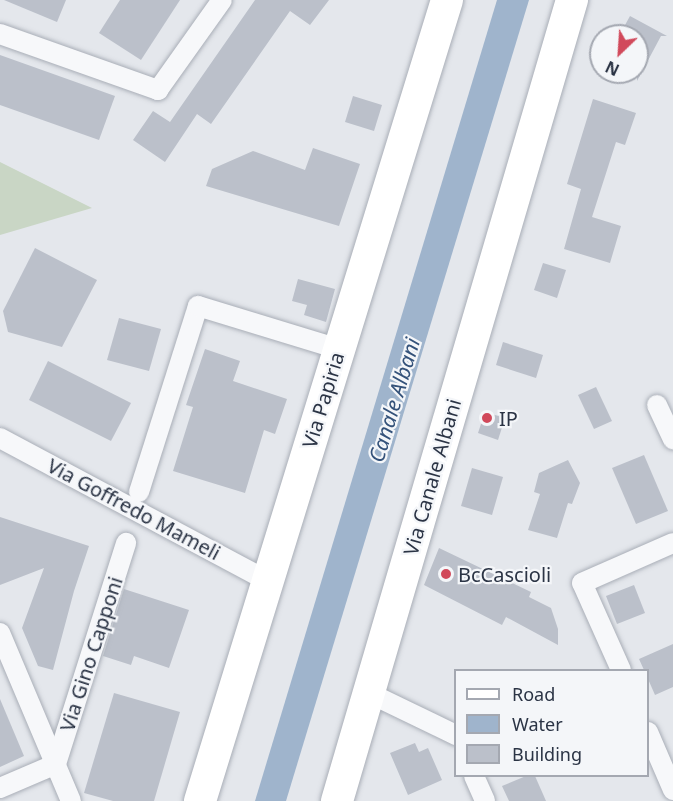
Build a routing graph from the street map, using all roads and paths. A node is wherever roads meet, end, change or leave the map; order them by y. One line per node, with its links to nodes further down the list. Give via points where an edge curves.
1 (222, 0): 5 (street, via 158,90)
2 (572, 0): 6 (main road, Via Canale Albani)
3 (586, 0): 6 (street, Via Canale Albani, via 546,127)
4 (443, 2): 7 (main road, Via Papiria)
5 (0, 34)
6 (525, 153): 17 (main road, Via Canale Albani)
7 (339, 349): 11 (street, via 198,306); 14 (main road, Via Papiria)
8 (657, 405): 10 (street)
9 (0, 438): 14 (street, Via Goffredo Mameli)
10 (673, 440)
11 (139, 492)
12 (126, 543): 20 (street, Via Gino Capponi)
13 (673, 543): 16 (street, via 582,583)
14 (268, 580): 25 (main road, Via Papiria)
15 (0, 633): 20 (street)
16 (621, 669)
17 (369, 693): 18 (street); 26 (main road, Via Canale Albani)
18 (454, 734)
19 (649, 734): 23 (street)
20 (56, 764): 22 (street); 24 (street)
21 (474, 777): 27 (street)
22 (0, 788)
23 (673, 790)
24 (71, 801)
25 (200, 801)
26 (337, 801)
27 (485, 801)

